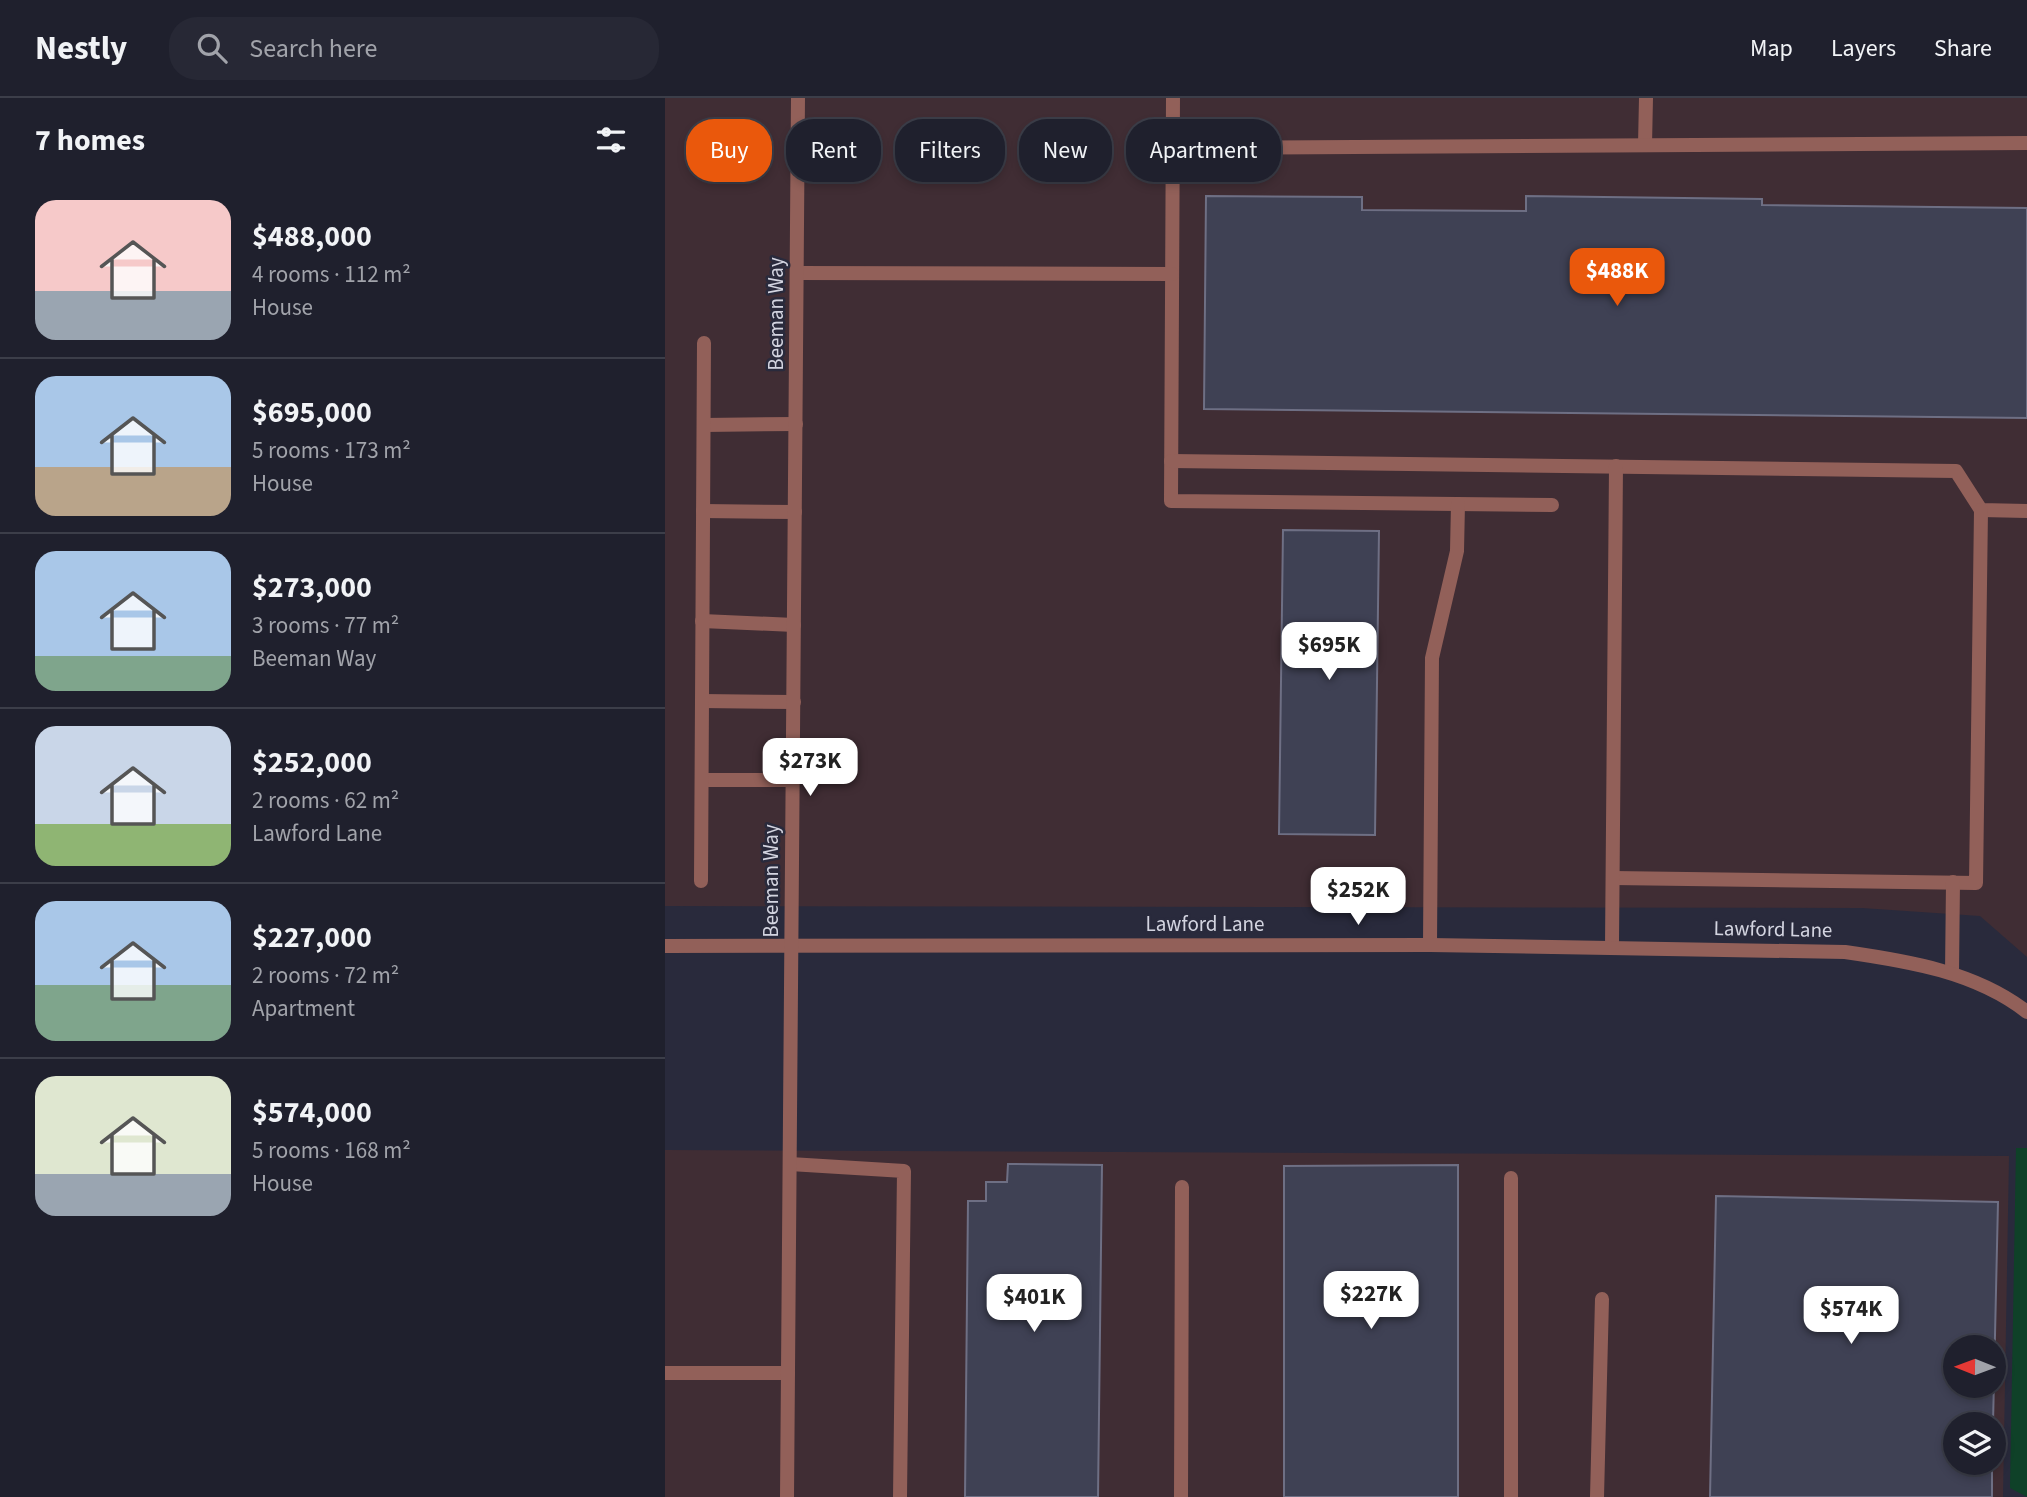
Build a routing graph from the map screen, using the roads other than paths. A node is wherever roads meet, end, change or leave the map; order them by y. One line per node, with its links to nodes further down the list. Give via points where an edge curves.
1 (799, 98): 9 (street, Beeman Way)
2 (1173, 98): 4 (street)
3 (1646, 98): 6 (street)
4 (1173, 119)
5 (2027, 143): 6 (street)
6 (1645, 145): 7 (street)
7 (1281, 147)
8 (1173, 182): 10 (street)
9 (797, 273): 10 (street); 12 (street, Beeman Way)
10 (1172, 274): 14 (street)
11 (704, 343): 13 (street)
12 (796, 424): 13 (street); 21 (street, Beeman Way)
13 (704, 425): 19 (street)
14 (1171, 461): 15 (street); 16 (street, via 1171,501)
15 (1616, 466): 18 (street, via 1956,471); 28 (street)
16 (1458, 504): 17 (street); 31 (street, via 1457,551 1431,658)
17 (1552, 505)
18 (1981, 510): 20 (street); 30 (street, via 1976,883)
19 (703, 511): 21 (street); 22 (street)
20 (2027, 511)
21 (795, 512): 23 (street, Beeman Way)
22 (702, 621): 23 (street); 24 (street)
23 (794, 625): 25 (street, Beeman Way)
24 (702, 701): 25 (street); 26 (street)
25 (794, 702): 27 (street, Beeman Way)
26 (702, 780): 27 (street); 29 (street)
27 (793, 780): 33 (street, Beeman Way)
28 (1613, 878): 30 (street); 34 (street)
29 (701, 881)
30 (1952, 882): 35 (street)
31 (1430, 945): 33 (street, Lawford Lane); 34 (street, Lawford Lane)
32 (665, 946): 33 (street, Lawford Lane)
33 (792, 946): 37 (street, Beeman Way)
34 (1612, 946): 35 (street, Lawford Lane, via 1845,952)
35 (1952, 973): 36 (street, Lawford Lane)
36 (2027, 1012)
37 (790, 1164): 42 (street, Beeman Way); 44 (street, via 904,1171)
38 (1511, 1178): 46 (street)
39 (1181, 1187): 45 (street)
40 (1602, 1298): 47 (street)
41 (665, 1373): 42 (street)
42 (788, 1373): 43 (street, Beeman Way)
43 (787, 1497)
44 (900, 1497)
45 (1181, 1497)
46 (1511, 1497)
47 (1597, 1497)

